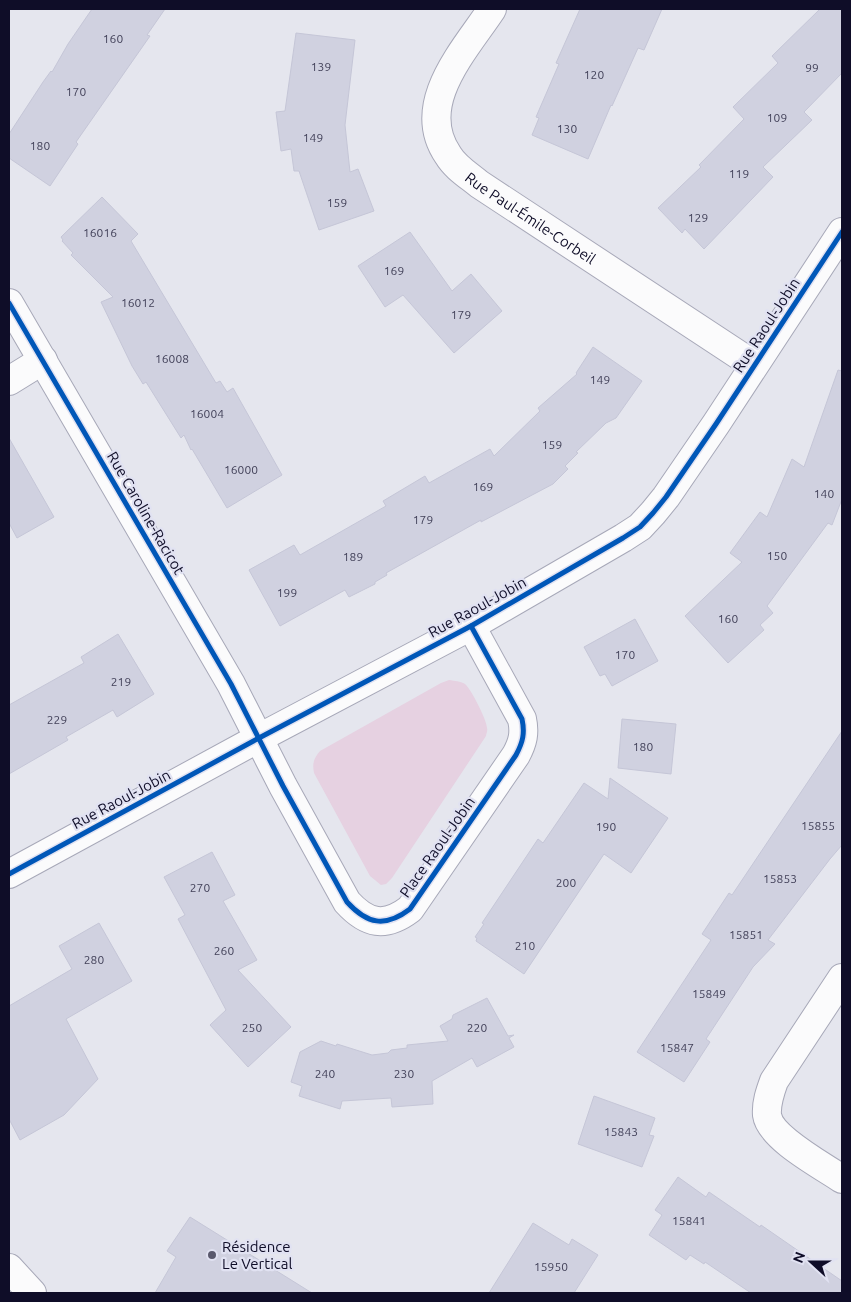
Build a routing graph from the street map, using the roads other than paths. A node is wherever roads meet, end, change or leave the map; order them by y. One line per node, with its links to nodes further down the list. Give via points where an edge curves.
1 (492, 9): 5 (street, Rue Paul-Émile-Corbeil, via 441,90 436,126 448,156 479,184)
2 (842, 232): 5 (street, Rue Raoul-Jobin)
3 (9, 303): 4 (street, Rue Caroline-Racicot)
4 (43, 360): 6 (street); 8 (street, Rue Caroline-Racicot)
5 (754, 365): 7 (street, Rue Raoul-Jobin, via 666,497 640,527)
6 (9, 381)
7 (472, 626): 8 (street, Rue Raoul-Jobin); 8 (street, Place Raoul-Jobin, via 522,719 522,744 410,909 397,918 383,922 370,919 357,913 347,902)
8 (259, 738): 9 (street, Rue Raoul-Jobin)
9 (9, 874)
10 (842, 978): 11 (street, via 774,1081 767,1099 767,1117 776,1133)
11 (842, 1179)
12 (9, 1268): 13 (street)
13 (32, 1293)

